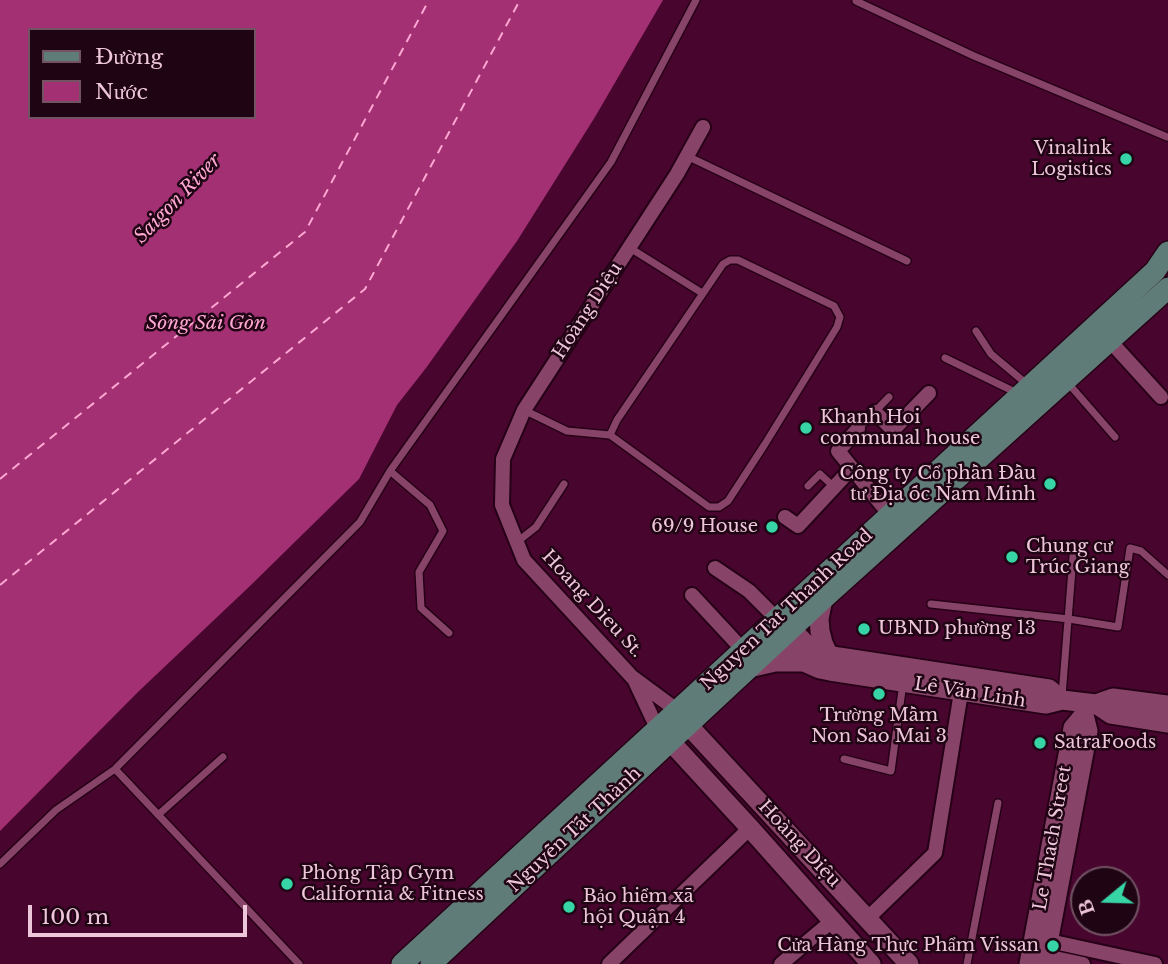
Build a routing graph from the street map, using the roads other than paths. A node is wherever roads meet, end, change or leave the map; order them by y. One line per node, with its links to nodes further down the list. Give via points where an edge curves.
1 (696, 0): 25 (lane, via 611,162)
2 (856, 1): 4 (lane, via 974,57)
3 (704, 127): 5 (street, Hoàng Diệu)
4 (1167, 137)
5 (686, 156): 6 (street, Hoàng Diệu); 8 (lane)
6 (630, 248): 10 (lane); 19 (street, Hoàng Diệu)
7 (1168, 252): 15 (main road, Nguyen Tat Thanh Road, via 1155,271)
8 (906, 261)
9 (1168, 288): 12 (main road, Nguyen Tat Thanh Road)
10 (702, 293): 22 (lane); 22 (lane, via 723,264 738,260 834,306 840,317 765,444 728,501 719,507 709,507)
11 (976, 331): 15 (lane)
12 (1110, 341): 14 (main road, Nguyen Tat Thanh Road); 18 (street)
13 (945, 358): 15 (lane)
14 (1066, 380): 23 (lane); 36 (main road, Nguyen Tat Thanh Road)
15 (1025, 391): 29 (main road, Nguyen Tat Thanh Road)
16 (929, 393): 20 (street, via 893,430)
17 (889, 397): 20 (lane)
18 (1164, 398)
19 (524, 410): 22 (lane, via 566,431); 31 (street, Hoang Dieu St., via 503,458 502,505)
20 (874, 412): 21 (lane)
21 (858, 429): 24 (street, via 838,451)
22 (610, 435)
23 (1115, 438)
24 (852, 468): 28 (street); 29 (street)
25 (390, 471): 40 (lane, via 430,505 443,531 419,572 421,608); 55 (lane, via 360,522)
26 (564, 484): 31 (lane, via 536,527)
27 (808, 486): 28 (lane, via 820,474)
28 (834, 487): 30 (street, via 798,526)
29 (890, 515): 39 (main road, Nguyen Tat Thanh Road)
30 (785, 517)
31 (517, 542): 44 (street, Hoang Dieu St., via 524,559)
32 (1074, 544): 38 (lane)
33 (715, 568): 39 (street, via 749,591)
34 (1168, 575): 38 (lane, via 1141,551 1130,548 1118,627)
35 (692, 595): 42 (street)
36 (823, 599): 39 (main road, Nguyen Tat Thanh Road); 41 (street, via 820,631)
37 (931, 604): 38 (lane)
38 (1069, 619): 47 (lane)
39 (782, 630): 41 (street); 42 (main road, Nguyen Tat Thanh Road); 43 (street, Lê Văn Linh)
40 (449, 632)
41 (830, 656): 47 (street, via 1049,689)
42 (746, 659): 43 (street); 50 (main road, Nguyen Tat Thanh Road)
43 (804, 662): 45 (street, Lê Văn Linh, via 820,669)
44 (632, 677): 50 (street, Hoàng Diệu); 52 (street, Hoang Dieu St.)
45 (903, 682): 46 (street, Lê Văn Linh); 54 (lane, via 891,771)
46 (961, 692): 47 (street, Lê Văn Linh, via 1046,704); 60 (street, via 935,853)
47 (1062, 700): 49 (street, Lê Văn Linh)
48 (1168, 705): 49 (street, via 1113,698)
49 (1089, 708): 51 (street, Lê Văn Linh); 62 (street, Le Thach Street, via 1073,728)
50 (683, 718): 52 (main road, Nguyen Tat Thanh Road); 60 (street, Hoàng Diệu)
51 (1168, 723)
52 (664, 735): 58 (street, Hoàng Diệu); 64 (main road, Nguyen Tat Thanh Road); 65 (main road, Nguyễn Tất Thành)
53 (223, 757): 57 (lane)
54 (844, 760)
55 (115, 769): 57 (lane); 59 (lane, via 56,810)
56 (998, 803): 70 (lane)
57 (158, 815): 63 (lane)
58 (750, 828): 61 (street, Hoàng Diệu); 66 (street)
59 (0, 864)
60 (868, 918): 69 (street, Hoàng Diệu)
61 (832, 921): 67 (street); 68 (street, Hoàng Diệu)
62 (1039, 953): 71 (street); 72 (street)
63 (299, 964)
64 (402, 964)
65 (430, 964)
66 (609, 964)
67 (781, 964)
68 (871, 964)
69 (909, 964)
70 (967, 964)
71 (1083, 964)
72 (1155, 964)

